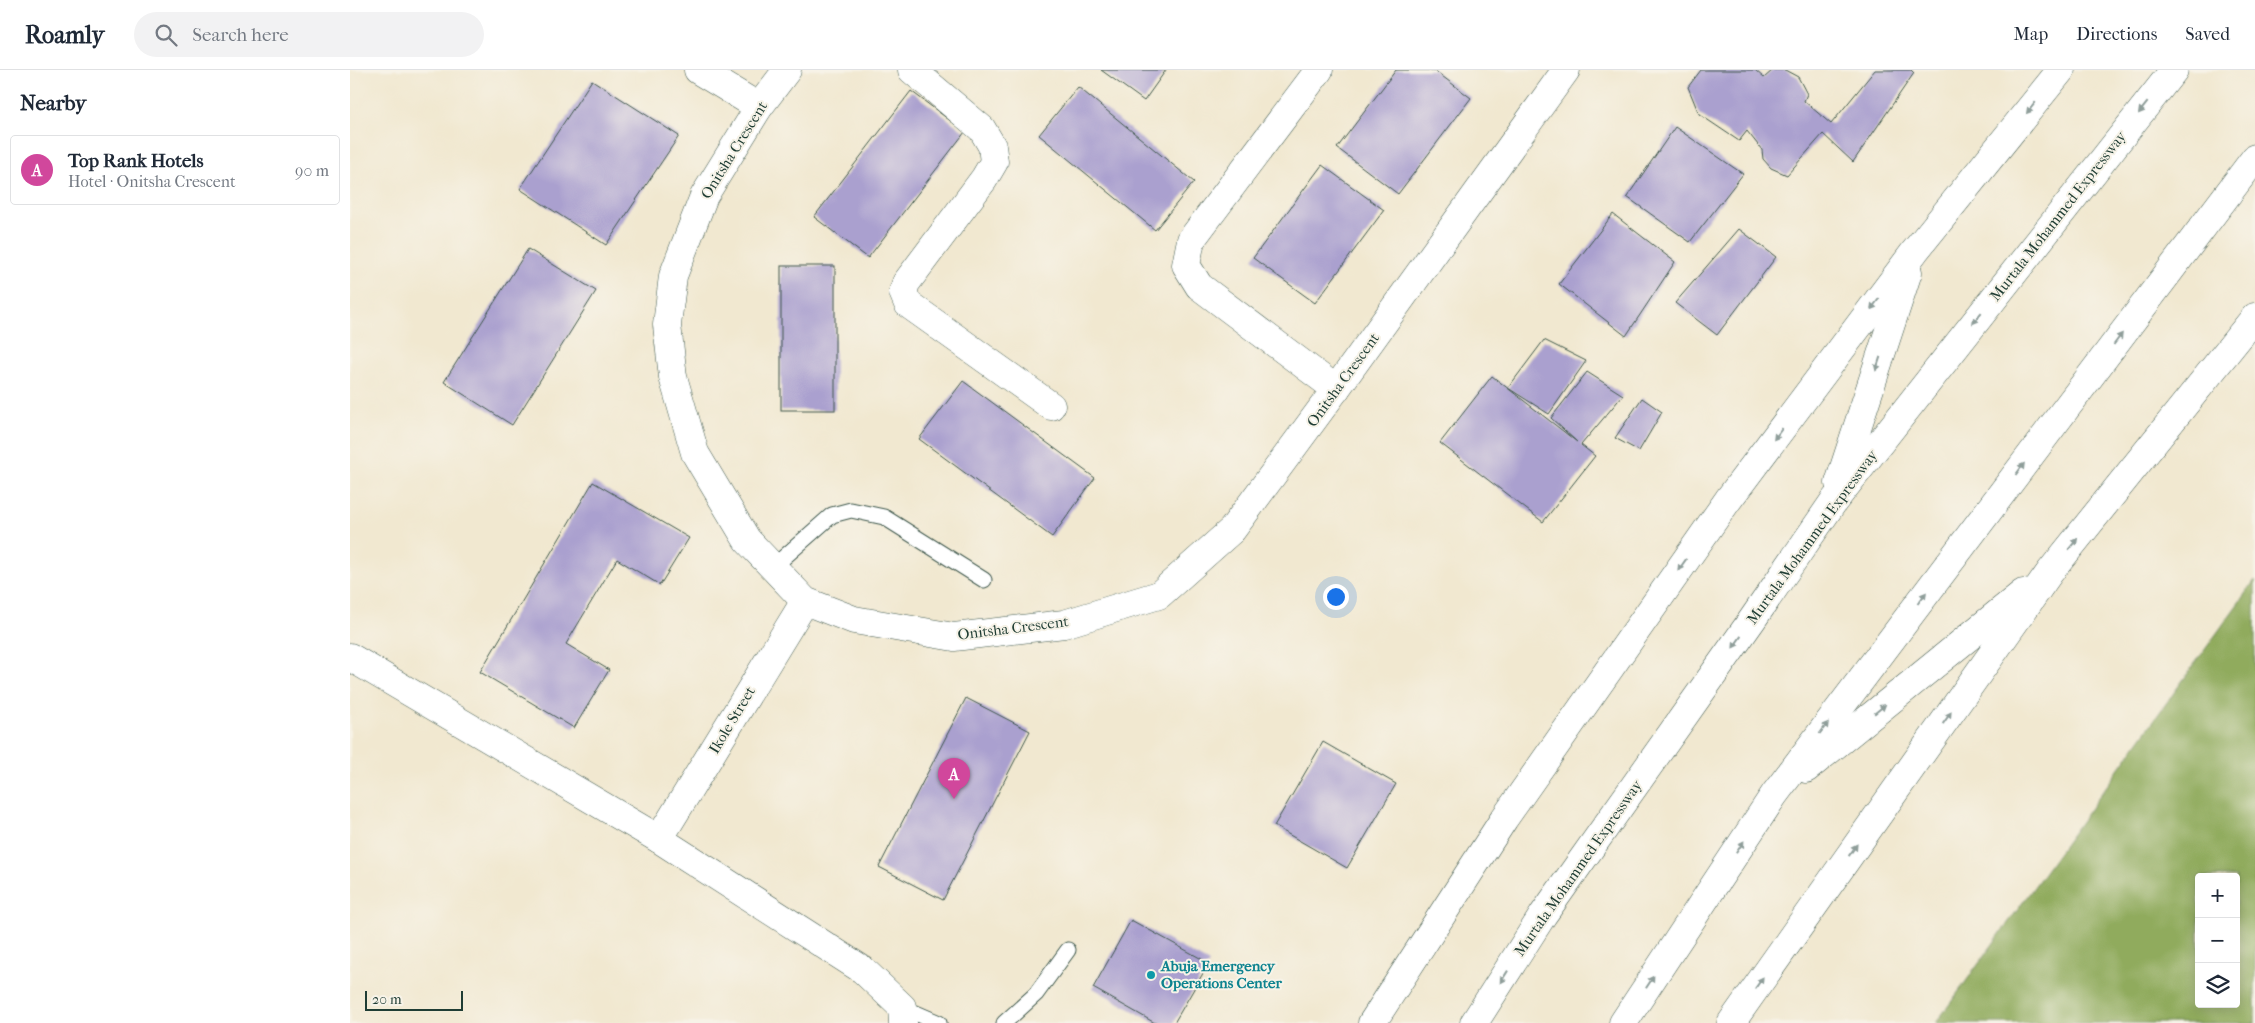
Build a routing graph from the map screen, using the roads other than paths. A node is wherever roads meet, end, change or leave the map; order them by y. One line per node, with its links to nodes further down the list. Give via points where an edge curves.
1 (698, 70): 8 (main road)
2 (787, 70): 8 (main road, Onitsha Crescent)
3 (912, 70): 13 (main road, via 982,129 992,146 994,162 906,283 905,298 908,304)
4 (1319, 70): 12 (main road, via 1191,240 1186,265 1199,286)
5 (1566, 70): 12 (main road, Onitsha Crescent)
6 (2061, 70): 10 (main road, one-way to 10)
7 (2174, 70): 14 (main road, Murtala Mohammed Expressway, one-way to 14)
8 (759, 106): 15 (main road, Onitsha Crescent, via 704,196 673,276 668,325 673,377 695,453 747,540)
9 (2255, 158): 20 (main road, one-way to 9)
10 (1915, 251): 14 (main road, one-way to 14); 26 (main road, one-way to 26, via 1728,500 1504,819)
11 (2255, 317): 16 (main road, one-way to 11)
12 (1336, 390): 18 (main road, Onitsha Crescent, via 1232,530 1160,595 1064,624 954,637 854,620)
13 (1051, 406)
14 (1834, 501): 27 (main road, Murtala Mohammed Expressway, one-way to 27, via 1543,915)
15 (773, 567): 17 (lane, via 832,515 851,510 884,517); 18 (main road, Onitsha Crescent)
16 (2050, 572): 20 (main road, one-way to 16); 29 (main road, one-way to 16)
17 (984, 580)
18 (805, 601): 21 (main road, Ikole Street)
19 (350, 657): 21 (main road)
20 (1774, 795): 28 (main road, one-way to 20)
21 (659, 839): 23 (main road, via 863,970)
22 (1068, 950): 25 (lane, via 1036,994)
23 (902, 1015): 24 (lane)
24 (939, 1023)
25 (1004, 1023)
26 (1372, 1023)
27 (1474, 1023)
28 (1623, 1023)
29 (1731, 1023)

